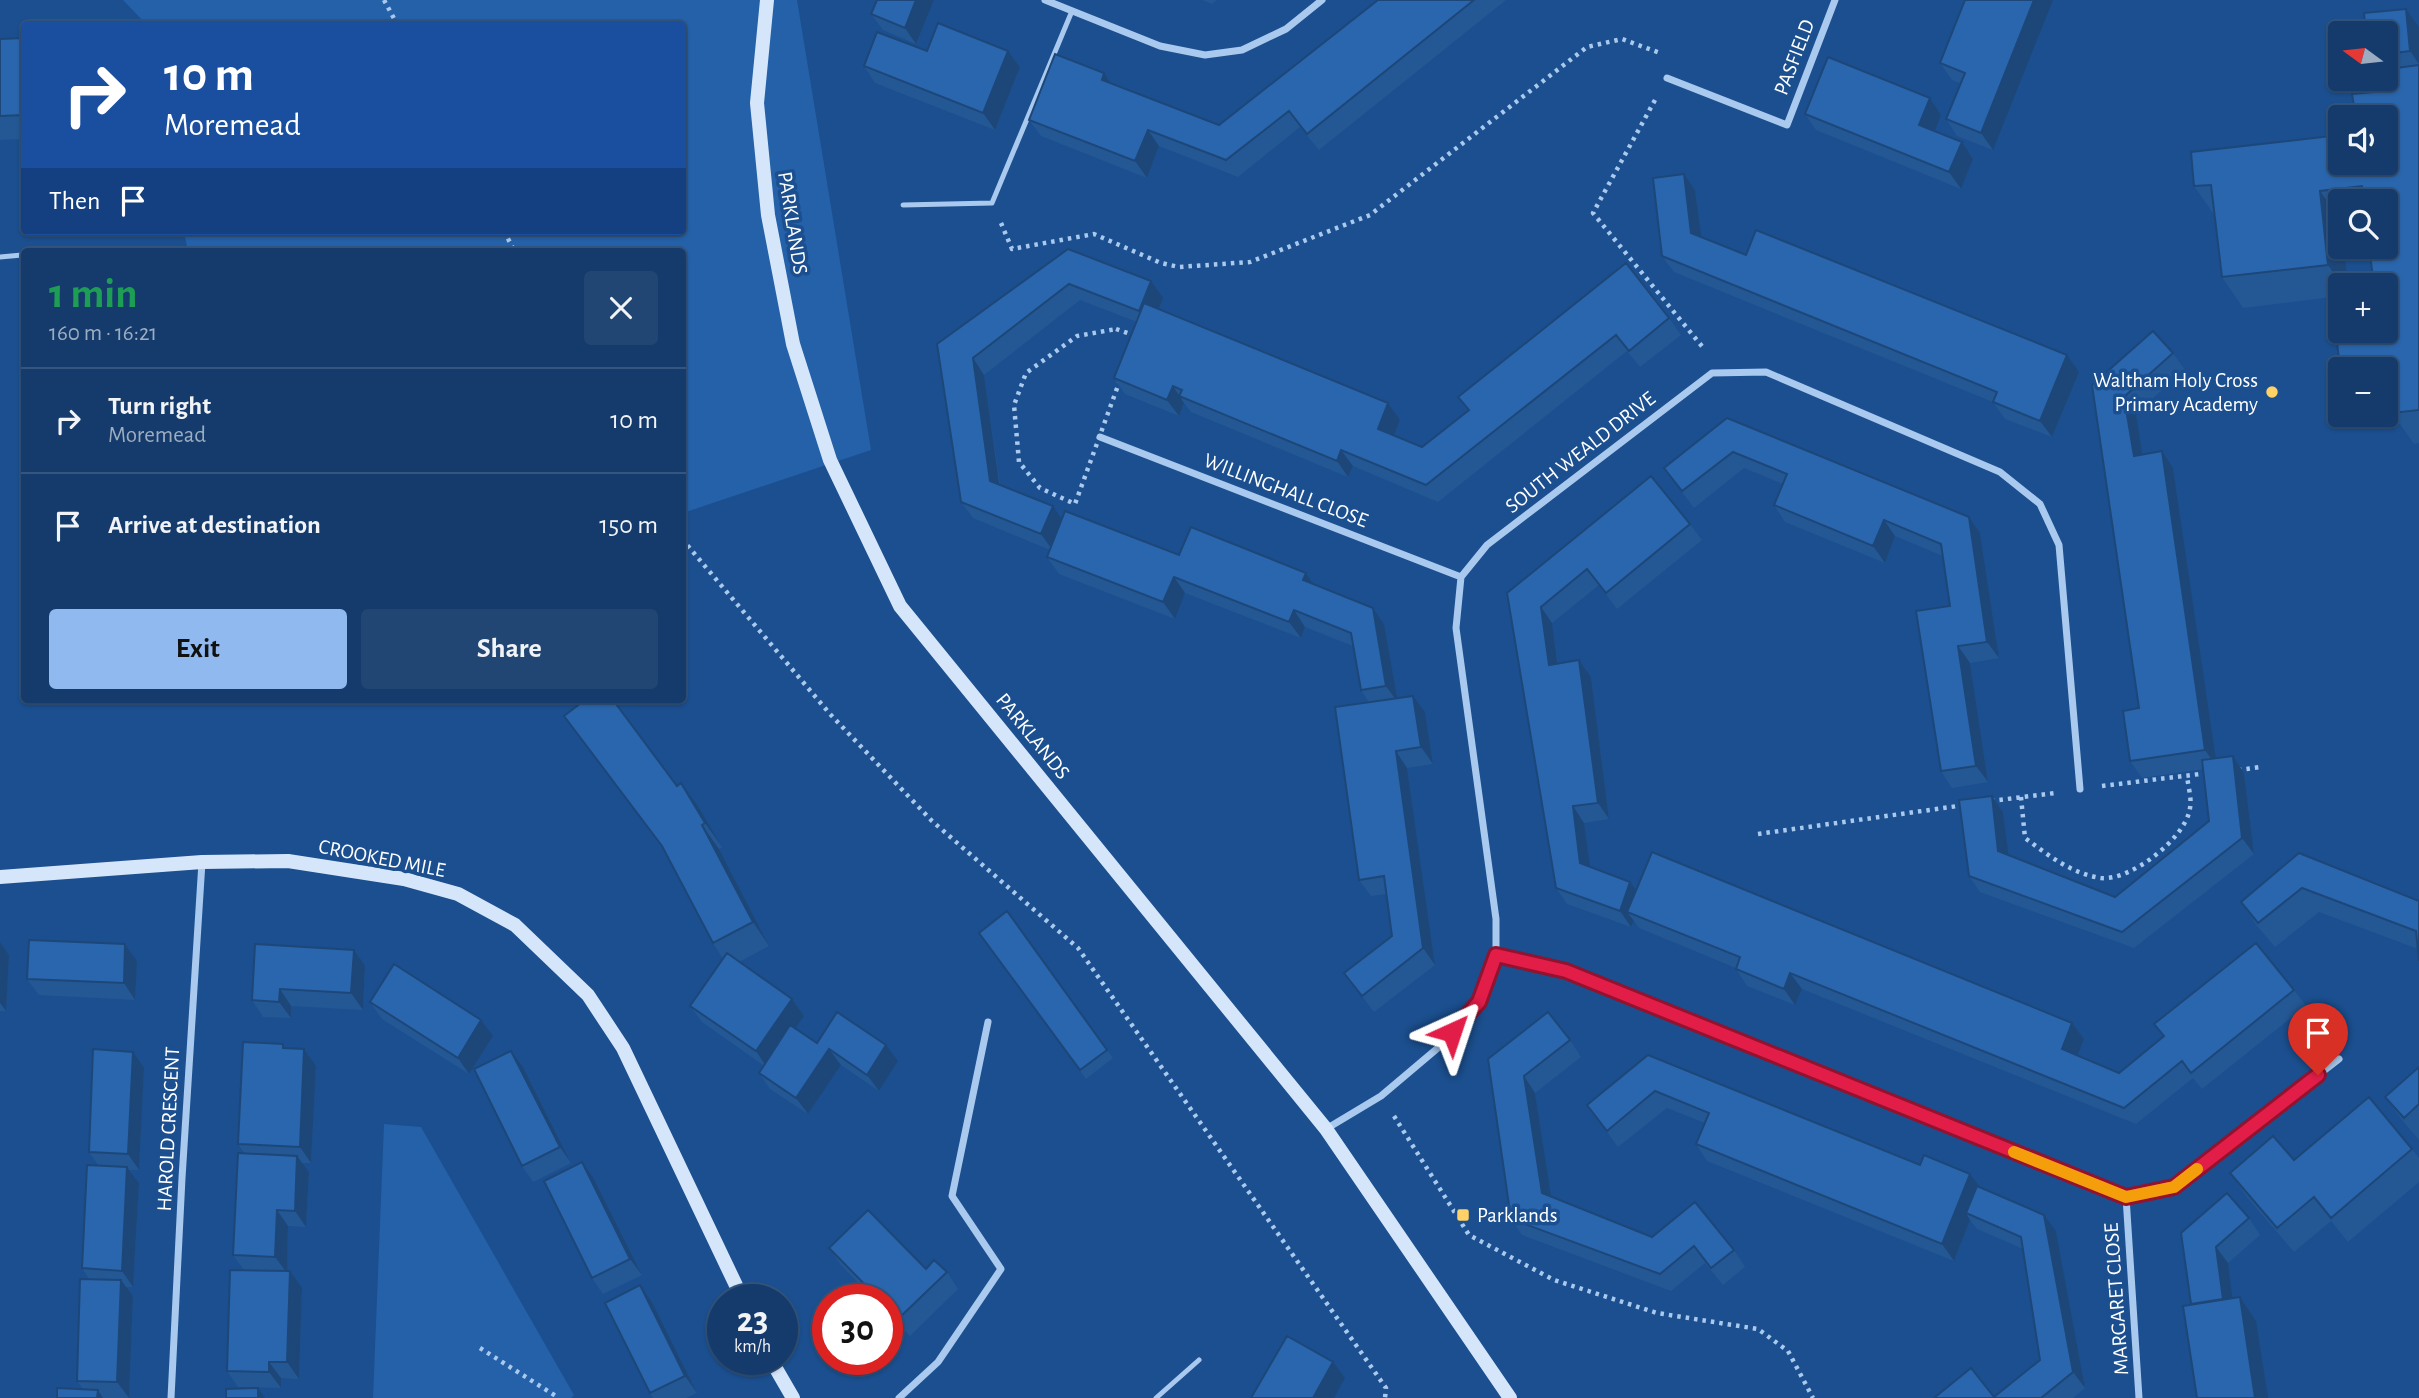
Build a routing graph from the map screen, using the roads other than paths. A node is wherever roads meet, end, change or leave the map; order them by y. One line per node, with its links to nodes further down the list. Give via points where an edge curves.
1 (767, 0): 18 (street, PARKLANDS, via 757,103 768,215 793,344 830,460 900,606)
2 (1045, 0): 5 (street)
3 (1322, 0): 5 (street, via 1286,29 1242,50 1205,55 1160,46)
4 (1835, 0): 6 (street, PASFIELD, via 1787,125)
5 (1072, 11): 7 (lane, via 992,203)
6 (1667, 78)
7 (903, 205)
8 (21, 256): 9 (lane)
9 (0, 257)
10 (1100, 437): 11 (street, WILLINGHALL CLOSE)
11 (1461, 577): 12 (street, SOUTH WEALD DRIVE, via 1488,545 1712,373 1766,372 2000,472 2040,504 2059,545); 15 (street, via 1456,628 1496,919)
12 (2080, 789)
13 (202, 862): 14 (street, CROOKED MILE); 20 (street, CROOKED MILE, via 288,862 404,878 458,894 514,925 589,995 623,1048); 23 (street, HAROLD CRESCENT)
14 (0, 877)
15 (1496, 955): 18 (street, via 1479,1002 1438,1047 1381,1096); 19 (street, via 1566,971)
16 (988, 1022): 25 (street, via 952,1196 1001,1269 938,1362)
17 (2339, 1059): 19 (street, via 2174,1187)
18 (1326, 1129): 27 (street, PARKLANDS)
19 (2126, 1197): 28 (street, MARGARET CLOSE)
20 (735, 1284)
21 (1199, 1360): 26 (lane)
22 (780, 1375): 24 (street)
23 (171, 1398)
24 (793, 1398)
25 (899, 1398)
26 (1156, 1398)
27 (1510, 1398)
28 (2139, 1398)

